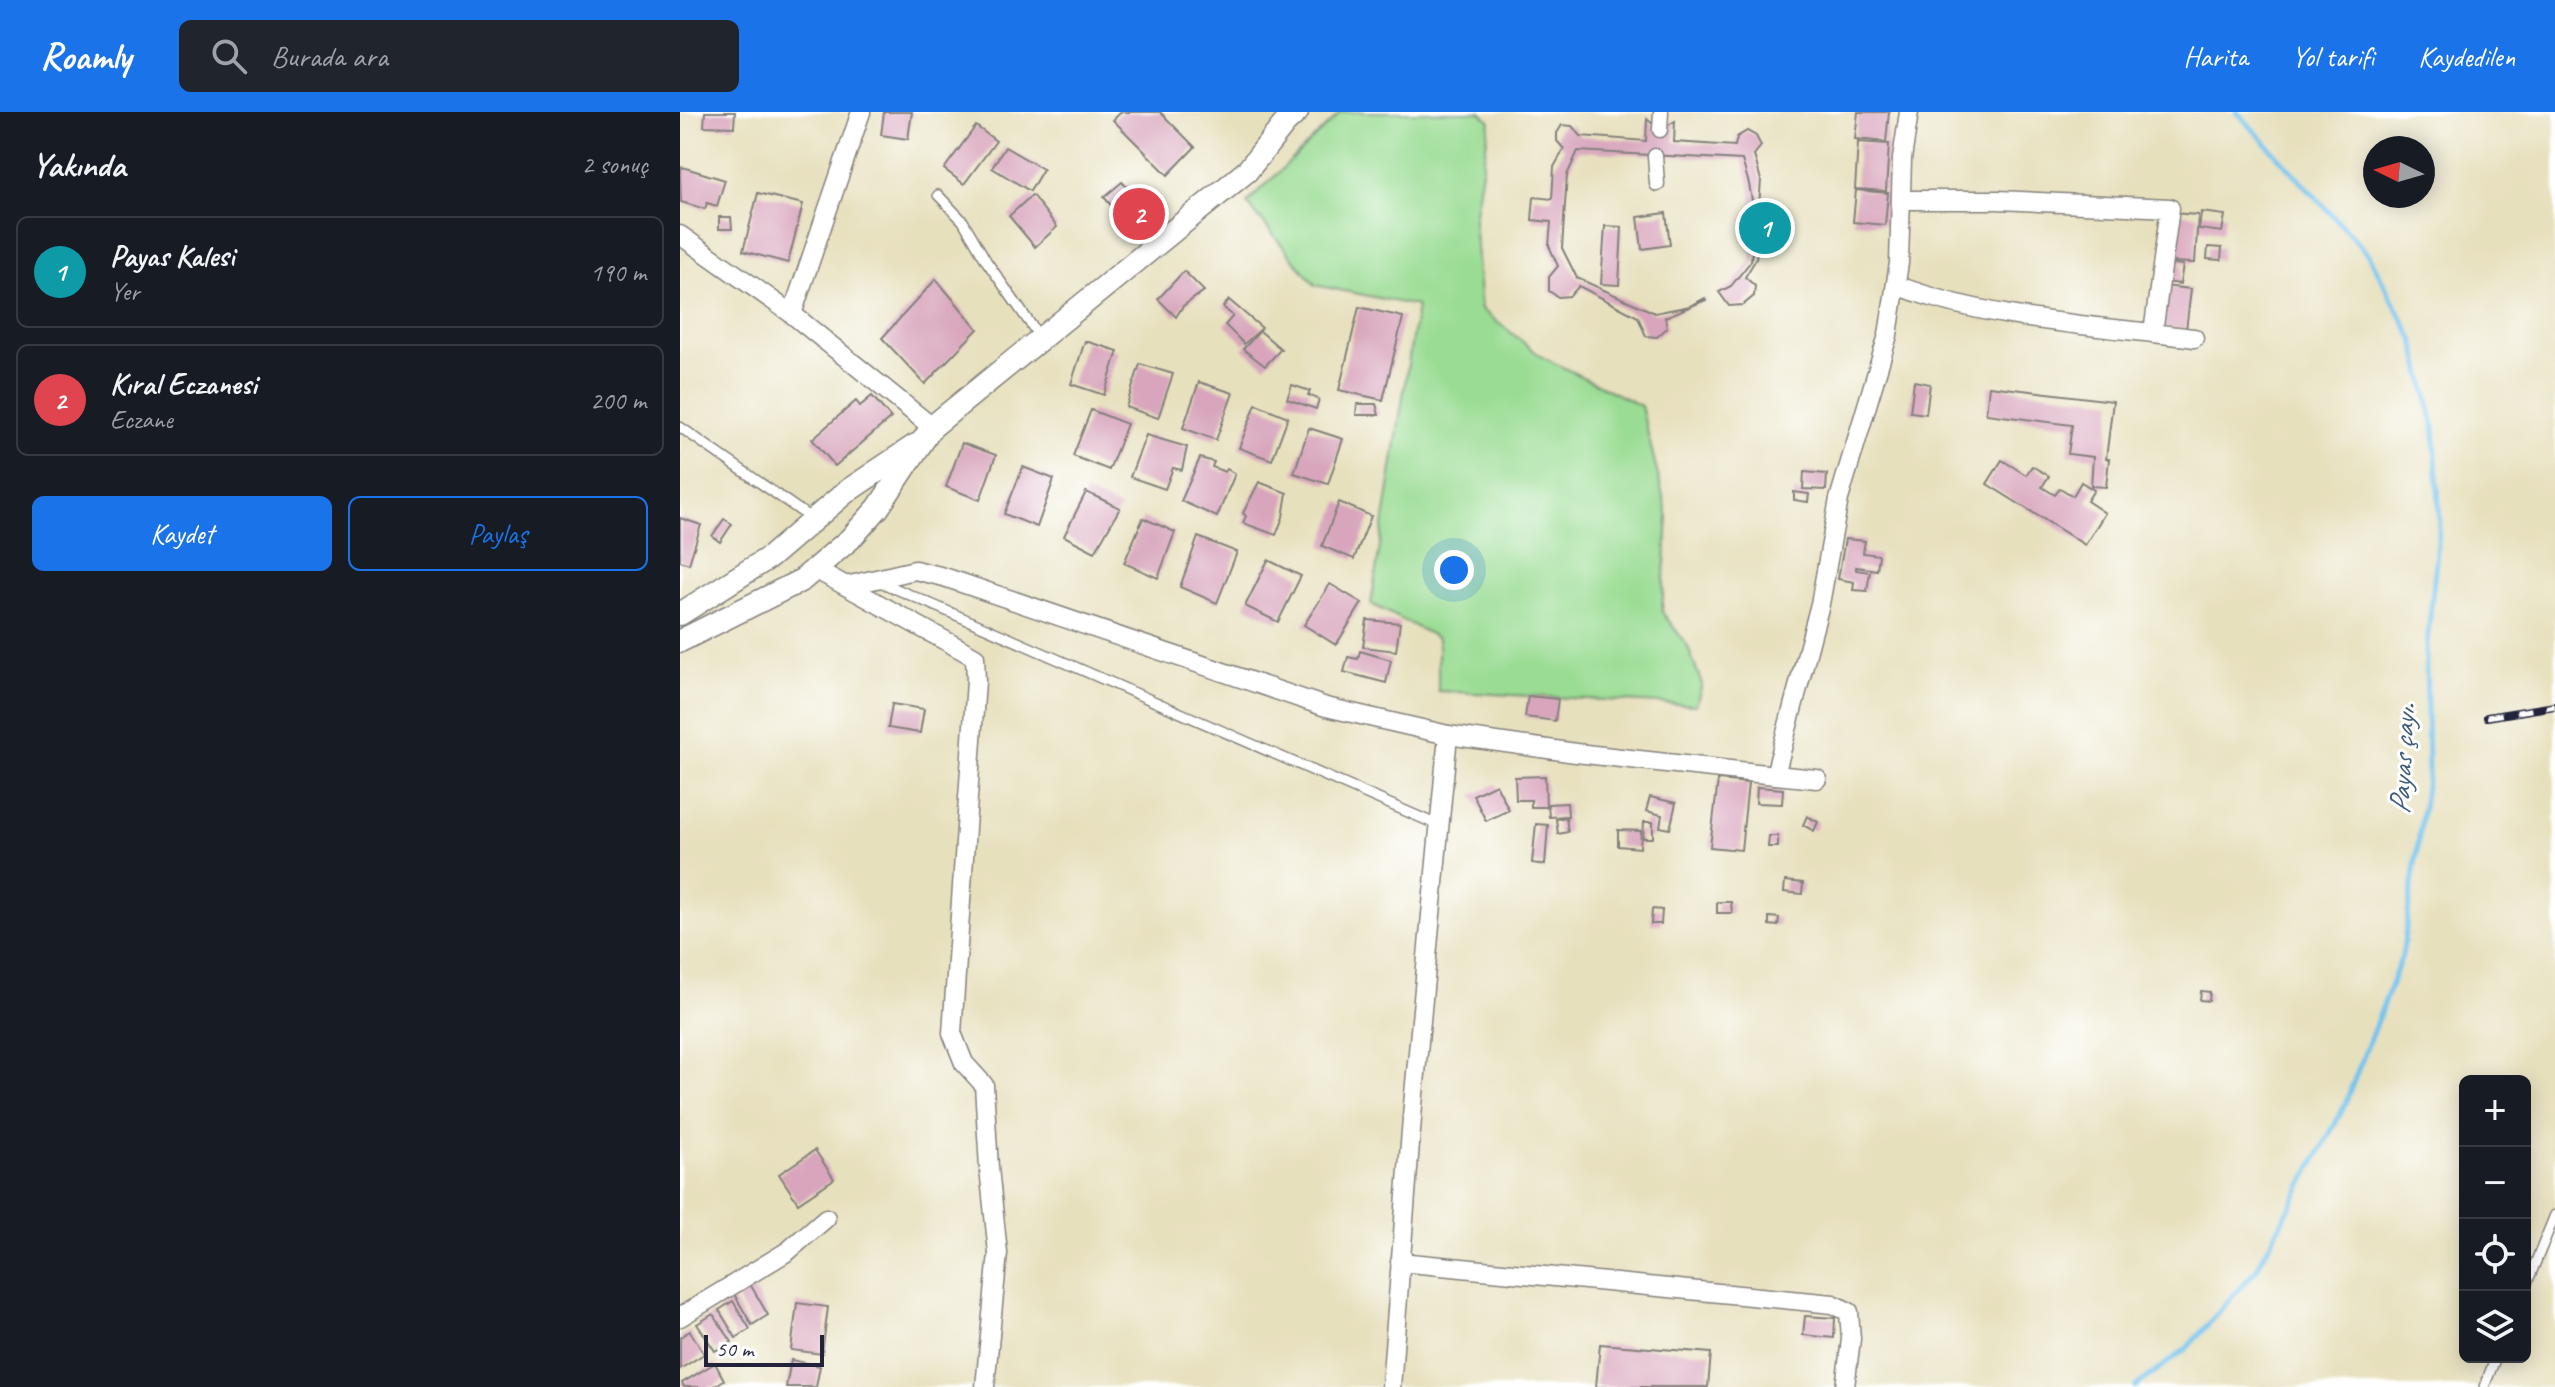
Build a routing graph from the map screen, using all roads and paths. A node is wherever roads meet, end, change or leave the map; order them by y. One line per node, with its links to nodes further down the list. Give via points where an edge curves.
1 (861, 112): 12 (street)
2 (1661, 112): 5 (street)
3 (1909, 112): 9 (street)
4 (1287, 116): 15 (street, via 1247,171)
5 (1660, 130)
6 (1655, 156): 7 (street)
7 (1657, 184)
8 (938, 195): 15 (lane, via 963,221)
9 (1901, 200): 11 (street); 13 (street, via 2170,208)
10 (680, 235): 12 (street)
11 (1896, 285): 13 (street, via 1990,312); 25 (street, via 1888,335 1839,499 1820,604)
12 (792, 314): 17 (street)
13 (2153, 333): 14 (street)
14 (2194, 338)
15 (1041, 339): 17 (street)
16 (680, 427): 18 (lane)
17 (926, 435): 18 (street); 19 (street, via 878,508)
18 (815, 521): 22 (street, via 770,557)
19 (815, 569): 21 (street); 23 (street)
20 (874, 579): 21 (street); 24 (street, via 915,570 944,577 1326,707); 27 (lane)
21 (846, 586): 34 (street, via 975,657 952,1033 964,1063 984,1085 998,1253)
22 (680, 614)
23 (680, 641)
24 (1448, 735): 25 (street); 27 (street)
25 (1775, 775): 26 (street)
26 (1817, 779)
27 (1440, 826): 30 (street)
28 (2555, 1215): 31 (lane)
29 (826, 1218): 32 (street, via 788,1251)
30 (1400, 1262): 35 (street); 36 (street, via 1833,1304 1849,1312)
31 (2531, 1273)
32 (680, 1317)
33 (2494, 1363): 37 (lane)
34 (985, 1387)
35 (1391, 1387)
36 (1845, 1387)
37 (2484, 1387)

